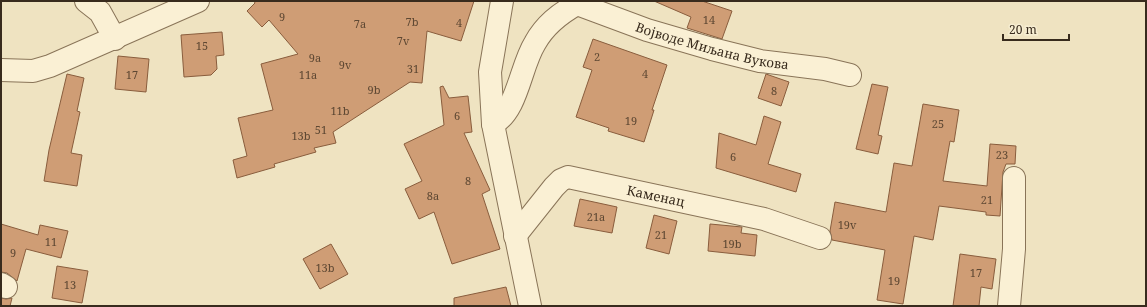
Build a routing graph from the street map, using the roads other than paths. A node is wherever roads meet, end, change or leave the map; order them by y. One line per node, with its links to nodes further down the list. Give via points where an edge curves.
1 (86, 1): 5 (street, via 100,12)
2 (198, 1): 5 (street)
3 (502, 1): 8 (street, via 490,72)
4 (578, 2): 7 (street, Војводе Миљана Вукова, via 647,30 712,49 760,61 825,69); 8 (street, Војводе Миљана Вукова, via 549,23 534,44 504,116)
5 (115, 39): 6 (street, via 33,71)
6 (1, 70)
7 (850, 75)
8 (493, 124): 10 (street)
9 (1014, 178): 13 (street, via 1014,249)
10 (515, 236): 11 (street, Каменац, via 554,187 568,177 764,218); 12 (street)
11 (820, 238)
12 (530, 306)
13 (1009, 306)

